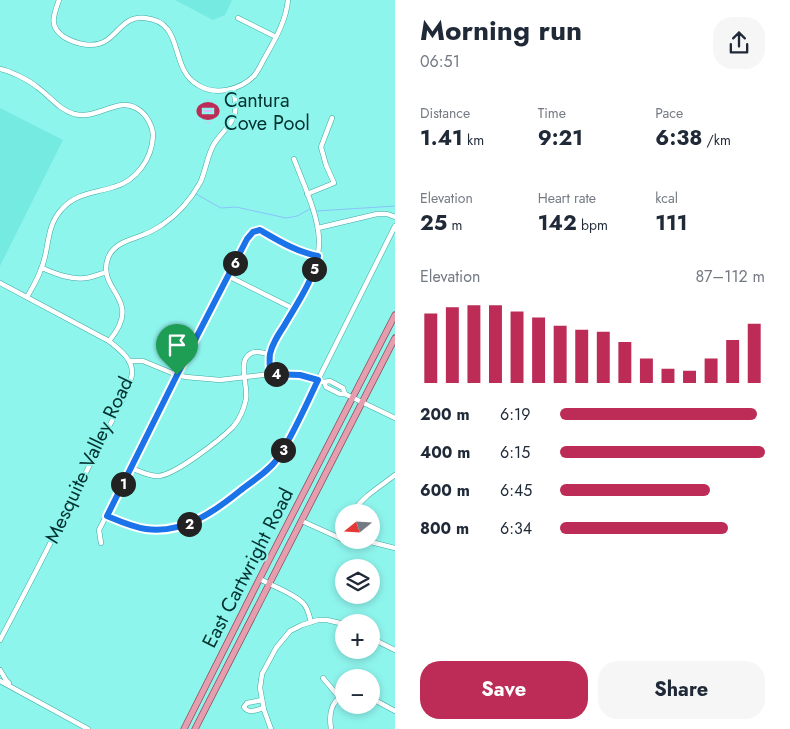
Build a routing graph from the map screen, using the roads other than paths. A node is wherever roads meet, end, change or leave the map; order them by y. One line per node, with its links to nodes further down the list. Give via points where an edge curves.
1 (59, 0): 6 (street, via 54,27 68,40 94,44 107,40 126,22 141,18 156,20 169,29 180,62 191,80 207,89)
2 (288, 0): 4 (street)
3 (238, 18): 4 (street)
4 (276, 37): 6 (street, via 254,75)
5 (0, 68): 14 (street, via 38,87 66,111 91,115 128,105 137,108 153,130 148,158 133,177 115,187 73,199 61,210 50,232)
6 (233, 89): 15 (street, via 234,116 211,149 200,182 187,202 162,225 123,242 113,250)
7 (332, 118): 9 (street, via 321,147 334,183)
8 (294, 159): 9 (street)
9 (307, 194): 12 (street)
10 (395, 217): 12 (street, via 377,214)
11 (395, 226): 28 (street)
12 (318, 228): 13 (street)
13 (318, 256): 16 (street, via 283,244 260,230 247,239); 19 (street)
14 (42, 268): 15 (street, via 77,278); 18 (street)
15 (106, 272): 22 (street, via 123,312 118,331)
16 (228, 276): 19 (street); 26 (street)
17 (0, 283): 18 (street, Mesquite Valley Road)
18 (27, 296): 22 (street, Mesquite Valley Road)
19 (294, 309): 23 (street)
20 (395, 315): 29 (main road, East Cartwright Road)
21 (395, 338): 30 (main road, East Cartwright Road)
22 (109, 341): 24 (street, Mesquite Valley Road)
23 (270, 355): 25 (street); 27 (street, via 258,351 247,356)
24 (129, 361): 26 (street, via 143,361); 45 (street, Mesquite Valley Road, via 132,374 124,397)
25 (270, 374): 27 (street); 28 (street, via 300,375)
26 (177, 375): 27 (street, via 220,380); 32 (street)
27 (244, 377): 32 (street, via 247,398 241,414 234,426 211,446 165,475 146,474)
28 (318, 380): 29 (street, via 330,381); 35 (street, via 278,458 268,470 222,506 186,525 160,530 132,526)
29 (353, 398): 30 (street); 41 (main road, East Cartwright Road)
30 (363, 402): 31 (street); 36 (main road, East Cartwright Road)
31 (395, 418)
32 (131, 468): 35 (street)
33 (395, 475): 34 (street)
34 (359, 504)
35 (107, 516): 38 (street, via 98,530)
36 (302, 520): 37 (street); 42 (main road, East Cartwright Road)
37 (335, 535)
38 (101, 543)
39 (380, 544): 40 (street)
40 (395, 548)
41 (260, 579): 42 (street); 59 (main road, East Cartwright Road)
42 (269, 584): 43 (street, via 302,603); 60 (main road, East Cartwright Road)
43 (310, 622): 44 (street); 53 (street, via 290,631 276,648 262,674)
44 (335, 622)
45 (0, 640)
46 (380, 642): 47 (street)
47 (395, 650)
48 (0, 670): 51 (street)
49 (323, 678): 52 (street)
50 (0, 681): 51 (street)
51 (13, 688): 58 (street)
52 (335, 689)
53 (262, 700): 56 (street); 56 (street, via 247,703 244,708 248,711)
54 (335, 701): 62 (street, via 330,710)
55 (380, 703): 57 (street)
56 (263, 708): 61 (street)
57 (395, 711)
58 (88, 729)
59 (184, 729)
60 (195, 729)
61 (271, 729)
62 (331, 729)

